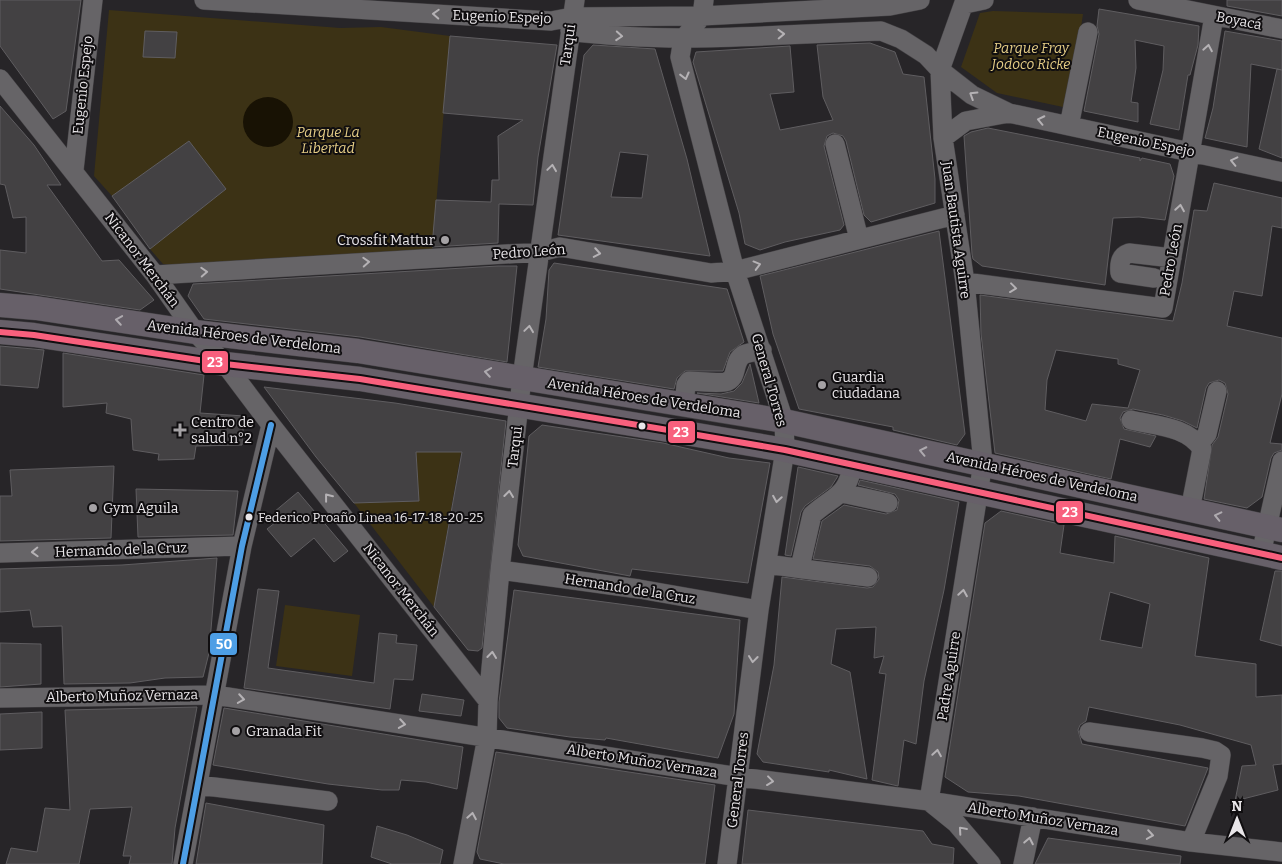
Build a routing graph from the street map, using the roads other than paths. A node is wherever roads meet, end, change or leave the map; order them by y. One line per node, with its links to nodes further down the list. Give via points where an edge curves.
1 (93, 0): 20 (street, Eugenio Espejo)
2 (204, 0): 8 (street, Eugenio Espejo, one-way to 2, via 551,21)
3 (920, 0): 7 (street, Eugenio Espejo, via 890,6)
4 (984, 0): 6 (street)
5 (1138, 0): 9 (street, Boyacá)
6 (965, 2): 13 (street, Juan Bautista Aguirre)
7 (703, 8): 8 (street, Eugenio Espejo); 12 (street)
8 (572, 16): 12 (street, Eugenio Espejo, one-way to 12, via 610,36); 24 (street, Tarqui, one-way to 8)
9 (1214, 16): 10 (street, Boyacá); 19 (street, Pedro León, one-way to 9)
10 (1282, 29)
11 (1088, 32): 16 (street)
12 (683, 39): 13 (street, Eugenio Espejo, one-way to 13, via 881,31 926,55); 26 (street, General Torres, one-way to 26, via 680,57)
13 (940, 70): 15 (street, Eugenio Espejo, one-way to 13, via 972,95); 17 (street, Juan Bautista Aguirre)
14 (0, 79): 20 (street, Nicanor Merchán)
15 (1009, 113): 16 (street, Eugenio Espejo, one-way to 15); 17 (street, Eugenio Espejo, via 966,121)
16 (1069, 126): 19 (street, Eugenio Espejo)
17 (943, 138): 22 (street, Juan Bautista Aguirre)
18 (835, 144): 23 (street)
19 (1189, 151): 21 (street, Eugenio Espejo, one-way to 19); 25 (street, Pedro León, one-way to 19)
20 (74, 170): 27 (street, Nicanor Merchán)
21 (1282, 172)
22 (955, 215): 23 (street, Pedro León); 29 (street, Juan Bautista Aguirre)
23 (859, 239): 26 (street, Pedro León, one-way to 23)
24 (540, 252): 26 (street, Pedro León, one-way to 26, via 560,247 711,272); 27 (street, Pedro León, one-way to 24); 35 (street, Tarqui, one-way to 24)
25 (1172, 258): 28 (street, via 1124,255 1120,273); 29 (street, Pedro León, one-way to 25, via 1163,308)
26 (735, 271): 33 (street, General Torres)
27 (155, 275): 32 (street, Nicanor Merchán)
28 (1154, 278)
29 (965, 282): 45 (street, Juan Bautista Aguirre)
30 (0, 306): 32 (main road, Avenida Héroes de Verdeloma, one-way to 30, via 36,308)
31 (0, 332): 34 (main road, Avenida Héroes de Verdeloma)
32 (195, 332): 34 (street, Nicanor Merchán); 35 (main road, Avenida Héroes de Verdeloma, one-way to 32, via 358,351)
33 (762, 350): 37 (street, via 738,360 730,380 689,381); 40 (street, General Torres)
34 (225, 364): 38 (main road, Avenida Héroes de Verdeloma, via 360,379); 41 (street, Nicanor Merchán)
35 (522, 378): 37 (main road, Avenida Héroes de Verdeloma); 38 (street, Tarqui)
36 (1217, 391): 42 (street, via 1207,434)
37 (684, 405): 40 (main road, Avenida Héroes de Verdeloma)
38 (519, 406): 43 (main road, Avenida Héroes de Verdeloma); 57 (street, Tarqui, one-way to 38)
39 (1131, 420): 42 (street, via 1183,432)
40 (784, 421): 43 (street, General Torres); 45 (main road, Avenida Héroes de Verdeloma, one-way to 40)
41 (271, 425): 52 (street); 62 (street, Nicanor Merchán, one-way to 41)
42 (1199, 444): 50 (street, via 1202,460)
43 (785, 450): 46 (main road, Avenida Héroes de Verdeloma); 55 (street, General Torres, one-way to 55)
44 (1282, 461): 51 (street)
45 (983, 463): 47 (street, Padre Aguirre); 50 (main road, Avenida Héroes de Verdeloma)
46 (853, 465): 47 (main road, Avenida Héroes de Verdeloma); 48 (street, via 850,481)
47 (979, 492): 54 (main road, Avenida Héroes de Verdeloma); 68 (street, Padre Aguirre, one-way to 47)
48 (842, 493): 49 (street); 56 (street, via 812,515 802,550)
49 (888, 502)
50 (1190, 510): 51 (main road, Avenida Héroes de Verdeloma, one-way to 50)
51 (1274, 528): 54 (street)
52 (242, 546): 53 (street, Hernando de la Cruz, one-way to 53); 60 (street)
53 (0, 553)
54 (1271, 556)
55 (767, 564): 56 (street); 59 (street, General Torres)
56 (803, 569): 58 (street)
57 (500, 570): 59 (street, Hernando de la Cruz); 62 (street, Tarqui, one-way to 57)
58 (868, 577)
59 (759, 610): 65 (street, General Torres, one-way to 65)
60 (215, 695): 61 (street, Alberto Muñoz Vernaza); 64 (street, Alberto Muñoz Vernaza, one-way to 64); 66 (street)
61 (0, 698)
62 (488, 701): 64 (street, Tarqui)
63 (1089, 732): 70 (street, via 1202,748 1221,754 1218,776)
64 (487, 737): 65 (street, Alberto Muñoz Vernaza); 73 (street, Tarqui, one-way to 64)
65 (739, 777): 68 (street, Alberto Muñoz Vernaza, one-way to 68); 74 (street, General Torres)
66 (198, 784): 67 (street); 72 (street)
67 (328, 801)
68 (929, 801): 69 (street, Alberto Muñoz Vernaza); 75 (street, one-way to 68, via 956,824)
69 (1033, 817): 70 (street, Alberto Muñoz Vernaza, one-way to 70); 76 (street, one-way to 69)
70 (1191, 842): 71 (street, Alberto Muñoz Vernaza)
71 (1282, 852)
72 (183, 864)
73 (463, 864)
74 (727, 864)
75 (991, 864)
76 (1023, 864)

